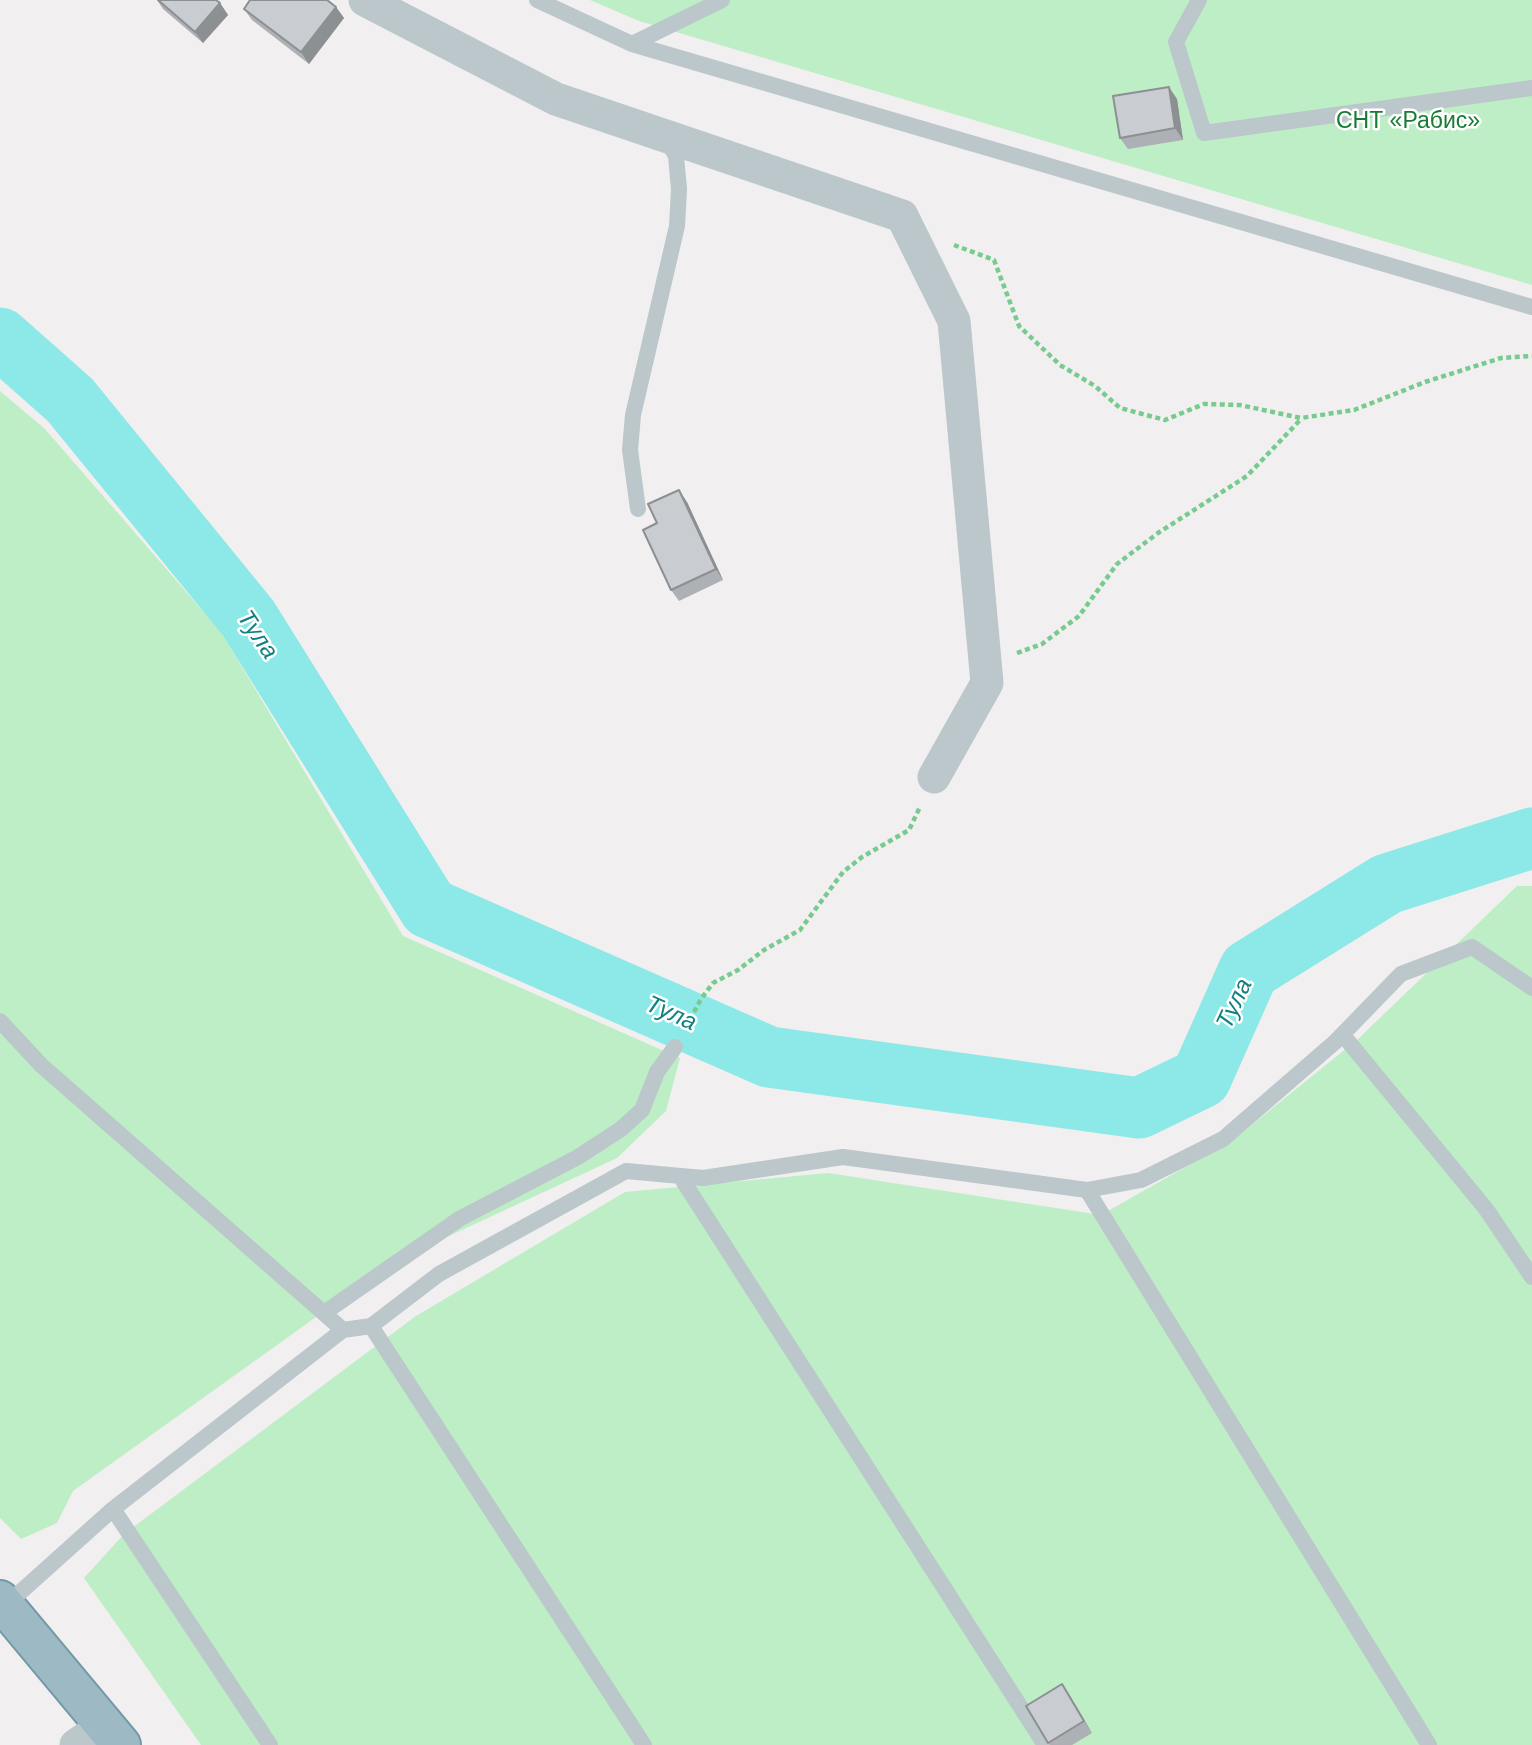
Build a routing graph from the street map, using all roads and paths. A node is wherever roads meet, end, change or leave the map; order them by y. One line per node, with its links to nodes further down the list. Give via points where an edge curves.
1 (365, 0): 7 (street, via 556,99)
2 (537, 0): 5 (lane)
3 (722, 0): 5 (lane)
4 (1199, 0): 6 (lane, via 1176,42 1204,133)
5 (632, 44): 9 (lane)
6 (1532, 88)
7 (665, 135): 8 (street); 12 (lane, via 676,156 677,226 633,415 630,450)
8 (902, 216): 11 (path, via 946,242 994,260 1019,326 1060,365 1120,408 1165,420 1204,404 1240,405); 13 (street, via 954,321)
9 (1532, 307)
10 (1532, 356): 11 (path, via 1500,358 1354,410)
11 (1301, 418): 13 (path, via 1247,476 1117,564 1079,616 1042,645)
12 (638, 509)
13 (986, 664): 14 (street, via 988,683)
14 (934, 777): 16 (path, via 909,830 843,872 800,930 713,983)
15 (1532, 988): 18 (lane, via 1472,947 1401,974)
16 (701, 999)
17 (0, 1021): 23 (lane, via 41,1065)
18 (1343, 1035): 21 (lane, via 1223,1139 1141,1180); 22 (lane, via 1486,1209)
19 (675, 1046): 23 (lane, via 657,1072 642,1110 621,1129 578,1157 459,1219)
20 (680, 1176): 21 (lane, via 703,1178 843,1157); 24 (lane, via 626,1171 439,1274); 31 (lane)
21 (1087, 1190): 32 (lane)
22 (1532, 1277)
23 (324, 1313): 25 (lane)
24 (371, 1326): 25 (lane); 30 (lane)
25 (344, 1330): 26 (lane)
26 (113, 1509): 27 (lane); 29 (lane)
27 (3, 1603): 28 (highway)
28 (101, 1738)
29 (270, 1745)
30 (644, 1745)
31 (1045, 1745)
32 (1429, 1745)

